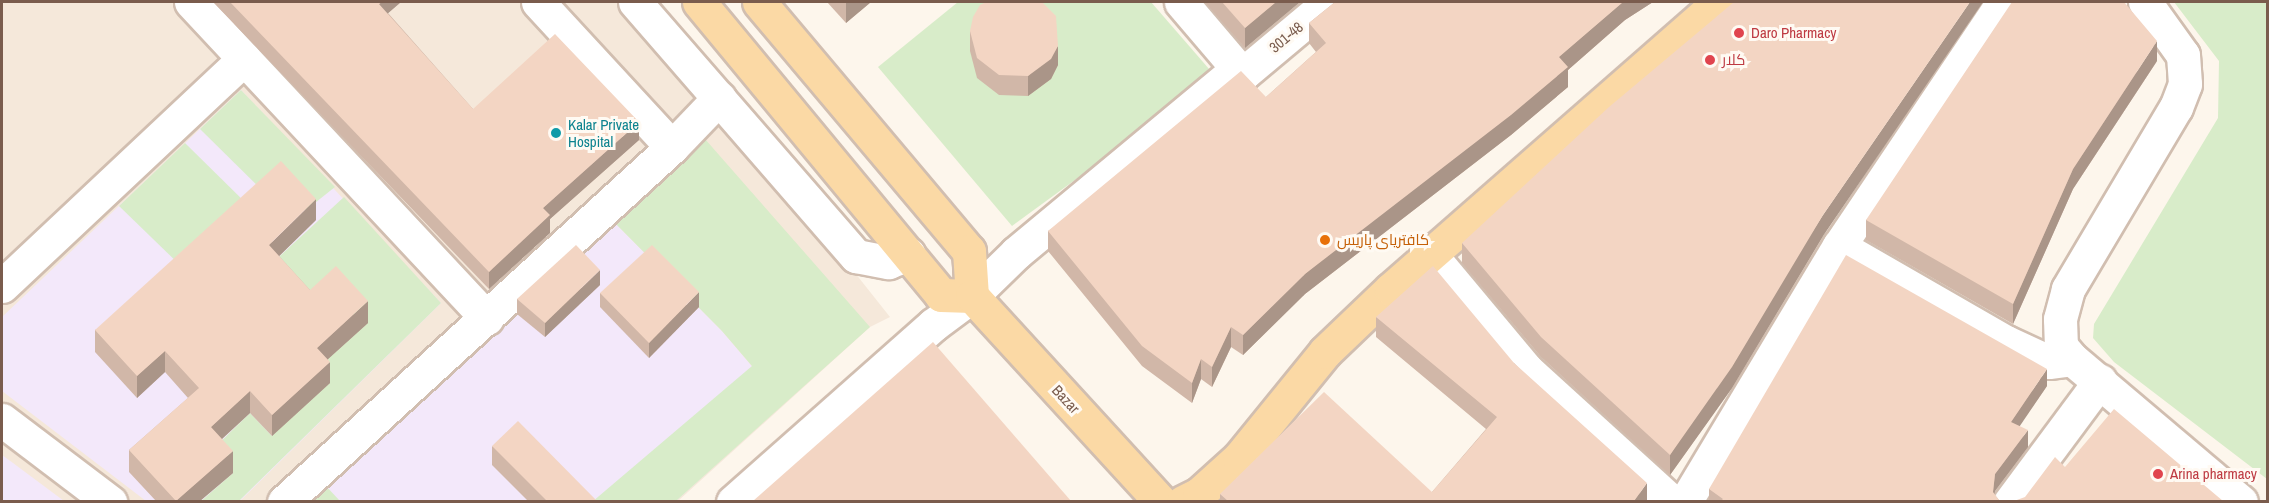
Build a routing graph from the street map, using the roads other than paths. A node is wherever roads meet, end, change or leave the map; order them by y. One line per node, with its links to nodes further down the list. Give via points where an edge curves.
1 (190, 2): 11 (street)
2 (538, 2): 14 (street)
3 (634, 2): 13 (street)
4 (699, 2): 16 (main road)
5 (759, 2): 19 (main road, via 969,252)
6 (1181, 2): 12 (street)
7 (1329, 2): 12 (street, 301-48)
8 (1719, 2): 17 (main road)
9 (2003, 2): 15 (street)
10 (2145, 2): 21 (street, via 2183,55 2185,84 2176,107 2068,289 2060,319 2061,346)
11 (244, 59): 18 (street); 20 (street)
12 (1241, 71): 19 (street, 301-48, via 1016,253)
13 (719, 98): 14 (street); 16 (street, via 856,256 888,262)
14 (672, 147): 20 (street)
15 (1839, 246): 21 (street, via 2006,342 2049,362); 30 (street)
16 (909, 254): 19 (main road, via 941,295)
17 (1430, 254): 28 (main road, via 1325,352 1239,458 1199,494); 29 (street, via 1527,370)
18 (2, 286)
19 (972, 296): 26 (street, 301-48, via 933,325); 27 (main road, Bazar)
20 (487, 318): 25 (street)
21 (2072, 359): 22 (street)
22 (2100, 381): 31 (street); 32 (street)
23 (2, 420): 24 (street)
24 (110, 501)
25 (284, 501)
26 (733, 501)
27 (1161, 501)
28 (1183, 501)
29 (1672, 501)
30 (1685, 501)
31 (2010, 501)
32 (2241, 501)

